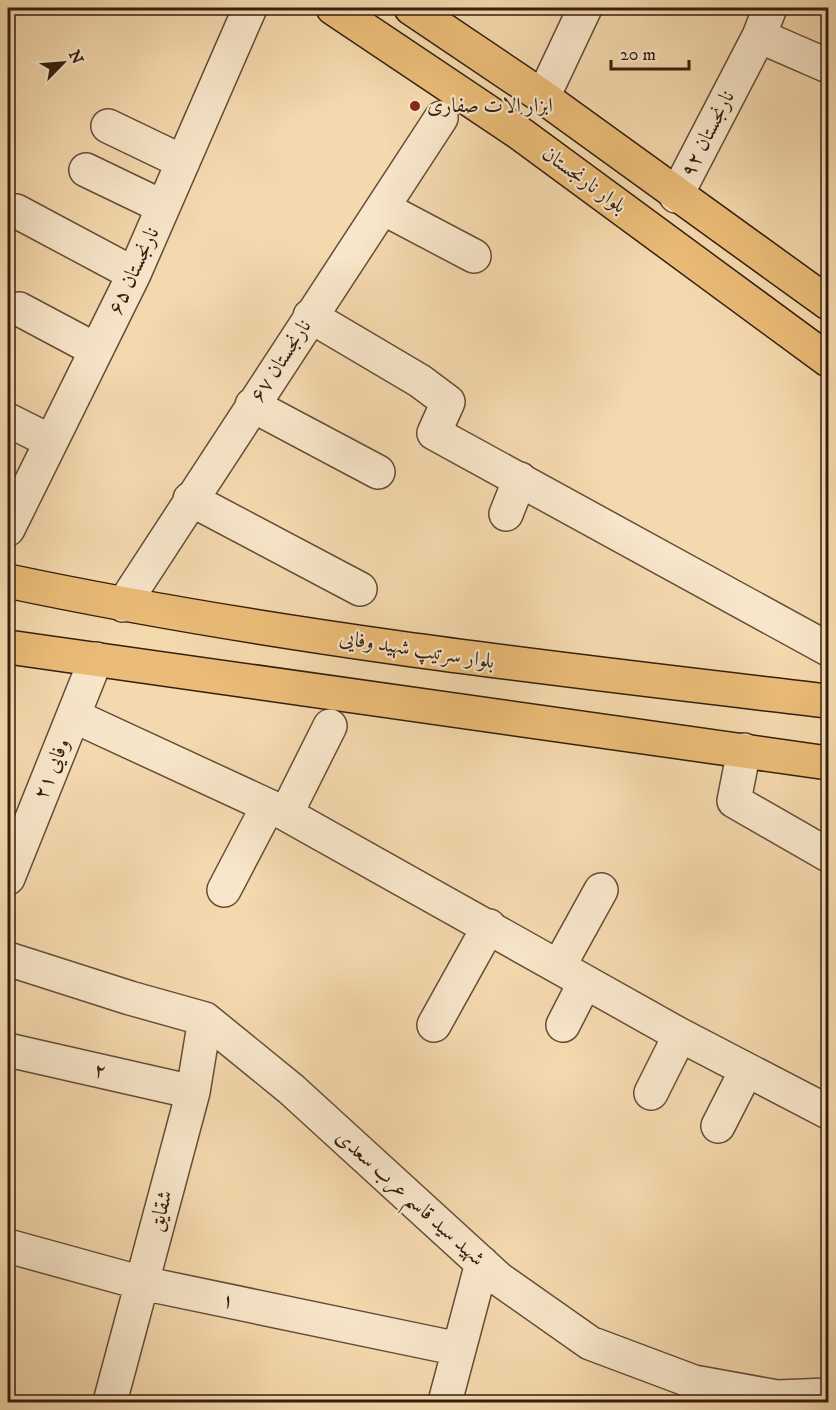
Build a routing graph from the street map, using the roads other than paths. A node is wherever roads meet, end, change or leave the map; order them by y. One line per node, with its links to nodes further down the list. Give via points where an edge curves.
1 (250, 8): 10 (street, نارنجستان ۶۵)
2 (333, 8): 22 (main road, بلوار نارنجستان, via 518,132)
3 (411, 8): 7 (main road, بلوار نارنجستان)
4 (585, 8): 7 (street)
5 (765, 22): 6 (street); 12 (street, نارنجستان ۹۲)
6 (828, 66)
7 (543, 97): 12 (main road, بلوار نارنجستان)
8 (441, 118): 14 (street, نارنجستان ۶۷)
9 (108, 126): 10 (street)
10 (183, 162): 13 (street, نارنجستان ۶۵)
11 (86, 170): 13 (street)
12 (676, 196): 18 (main road, بلوار نارنجستان)
13 (163, 207): 17 (street, نارنجستان ۶۵)
14 (383, 208): 16 (street); 20 (street, نارنجستان ۶۷)
15 (16, 211): 17 (street)
16 (474, 256)
17 (134, 274): 21 (street, نارنجستان ۶۵)
18 (828, 303)
19 (19, 309): 21 (street)
20 (310, 316): 23 (street, نارنجستان ۶۷); 27 (street, via 420,381 448,402 434,433)
21 (96, 350): 25 (street, نارنجستان ۶۵)
22 (828, 360)
23 (252, 405): 26 (street); 28 (street, نارنجستان ۶۷)
24 (8, 420): 25 (street)
25 (50, 441): 30 (street, نارنجستان ۶۵)
26 (378, 472)
27 (520, 479): 29 (street); 35 (street)
28 (190, 499): 32 (street); 33 (street, نارنجستان ۶۷)
29 (506, 514)
30 (8, 529)
31 (8, 581): 33 (main road, بلوار سرتیپ شهید وفایی)
32 (360, 589)
33 (123, 605): 37 (main road, بلوار سرتیپ شهید وفایی)
34 (8, 647): 36 (main road)
35 (828, 649)
36 (96, 659): 39 (main road); 40 (street, وفایی ۲۱)
37 (501, 663): 38 (main road, بلوار سرتیپ شهید وفایی); 39 (main road)
38 (828, 700)
39 (496, 715): 42 (main road)
40 (74, 716): 44 (street); 46 (street, وفایی ۲۱)
41 (330, 726): 44 (street)
42 (744, 750): 43 (main road); 45 (street, via 734,801)
43 (828, 763)
44 (277, 810): 47 (street); 49 (street)
45 (828, 855)
46 (8, 878)
47 (225, 890)
48 (601, 890): 51 (street)
49 (489, 926): 51 (street); 53 (street)
50 (8, 959): 52 (street, شهید سید قاسم عرب سعدی)
51 (572, 974): 54 (street); 55 (street)
52 (205, 1019): 58 (street, شقایق); 63 (street, شهید سید قاسم عرب سعدی, via 291,1089)
53 (434, 1025)
54 (563, 1025)
55 (680, 1035): 57 (street); 59 (street)
56 (8, 1050): 58 (street, ۲)
57 (746, 1071): 60 (street); 61 (street)
58 (193, 1092): 64 (street, شقایق)
59 (651, 1093)
60 (828, 1112)
61 (718, 1126)
62 (8, 1246): 64 (street, ۱)
63 (482, 1263): 65 (street); 66 (street, شهید سید قاسم عرب سعدی, via 590,1343)
64 (142, 1283): 65 (street, ۱); 68 (street, شقایق)
65 (459, 1349): 69 (street)
66 (693, 1392): 67 (street, شهید سید قاسم عرب سعدی, via 777,1397)
67 (828, 1395)
68 (110, 1402)
69 (445, 1402)

